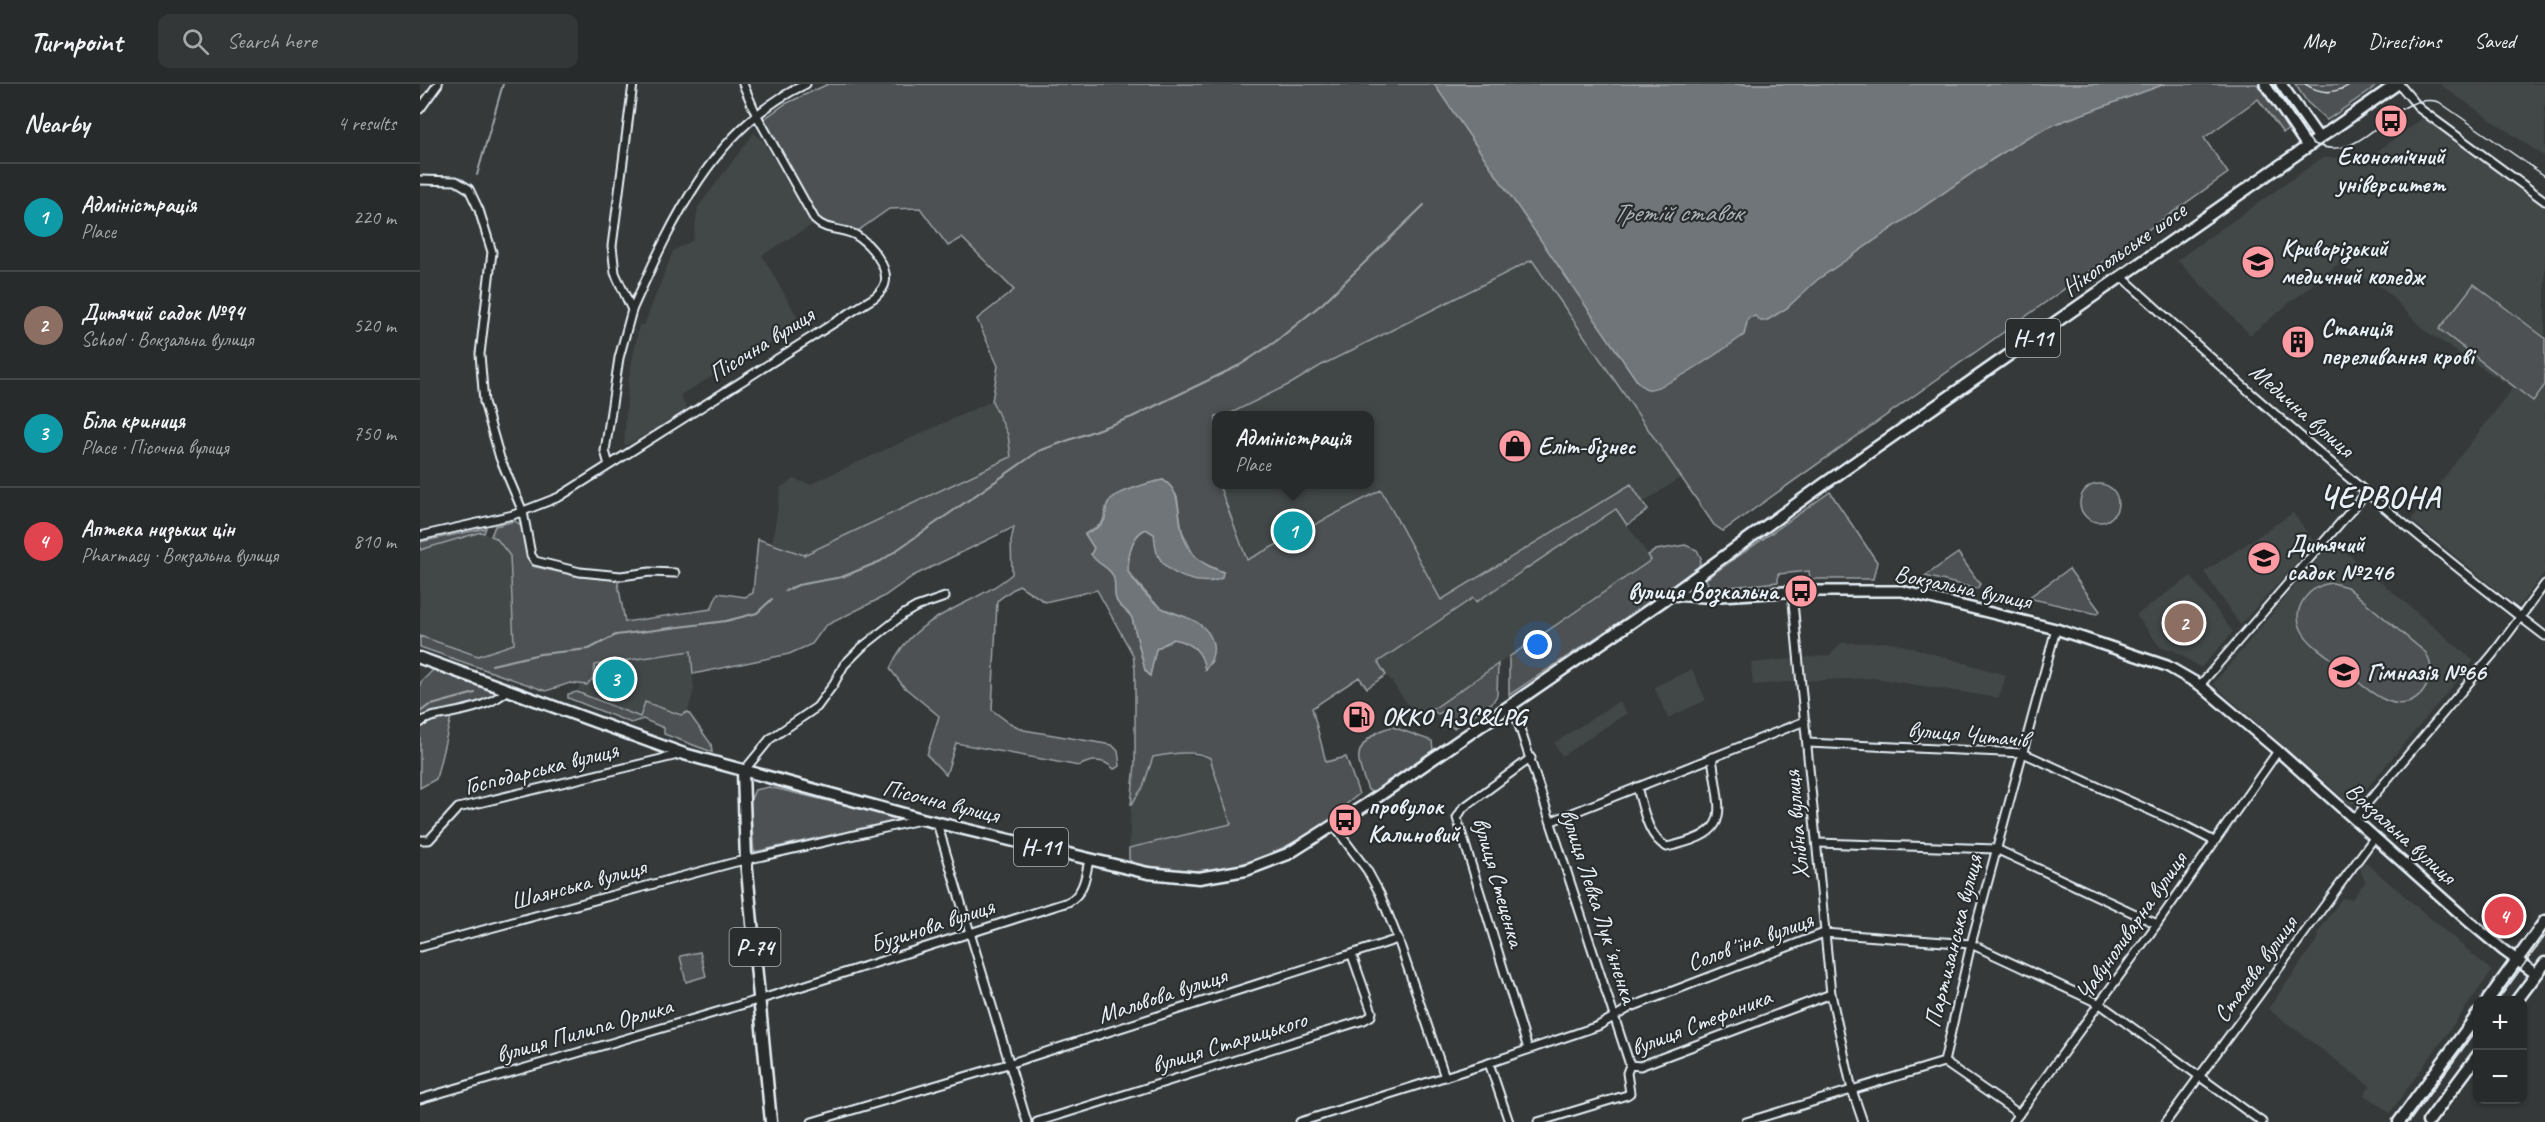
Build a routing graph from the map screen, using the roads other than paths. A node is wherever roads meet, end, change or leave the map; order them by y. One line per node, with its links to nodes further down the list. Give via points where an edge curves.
1 (438, 84): 8 (street)
2 (633, 84): 15 (street, via 612,246 615,273)
3 (743, 84): 9 (street, Пісочна вулиця)
4 (806, 84): 9 (street)
5 (2265, 84): 11 (street)
6 (2281, 84): 10 (street)
7 (2398, 84): 10 (main road, Нікопольське шосе / Н-11); 13 (street, via 2420,109)
8 (420, 109)
9 (756, 114): 15 (street, via 708,167 666,234); 16 (street, Пісочна вулиця, via 815,220 821,226 859,237 874,252 885,272 885,284 875,297)
10 (2319, 138): 11 (main road, Нікопольське шосе / Н-11)
11 (2307, 146): 14 (main road, Нікопольське шосе / Н-11)
12 (420, 180): 18 (street, via 456,181 469,189 483,220 492,252 480,354 484,402 500,458)
13 (2545, 201)
14 (2121, 276): 17 (street, Медична вулиця); 23 (main road, Нікопольське шосе / Н-11)
15 (632, 310): 16 (street, via 619,358 605,451)
16 (609, 465): 18 (street, Пісочна вулиця, via 559,497)
17 (2367, 492): 25 (street, Медична вулиця); 29 (street)
18 (523, 512): 19 (street, Пісочна вулиця); 20 (street, via 535,561 580,572 621,576)
19 (420, 536)
20 (675, 573)
21 (2545, 584): 25 (street)
22 (1792, 592): 23 (street, Вокзальна вулиця); 26 (street, Вокзальна вулиця, via 1902,591); 32 (street, Хлібна вулиця)
23 (1671, 595): 31 (main road, Н-11)
24 (945, 597): 40 (street, via 903,614 861,648 844,665 817,706 770,739)
25 (2520, 617): 27 (street, Медична вулиця); 43 (street)
26 (2056, 629): 29 (street, Вокзальна вулиця, via 2154,661); 36 (street, Партизанська вулиця)
27 (2545, 636)
28 (420, 658): 30 (main road, Пісочна вулиця / Н-11)
29 (2200, 685): 35 (street, Вокзальна вулиця)
30 (508, 690): 33 (street, via 496,700 429,716); 37 (main road, Пісочна вулиця / Н-11)
31 (1512, 704): 39 (street, вулиця Левка Лукʼяненка); 46 (main road, Н-11)
32 (1804, 721): 34 (street, Хлібна вулиця); 38 (street)
33 (420, 723)
34 (1808, 743): 36 (street, вулиця Читачів); 50 (street, Хлібна вулиця)
35 (2278, 751): 43 (street, Вокзальна вулиця); 49 (street, Чавуноливарна вулиця)
36 (2023, 753): 49 (street, вулиця Читачів); 51 (street, Партизанська вулиця)
37 (684, 754): 40 (main road, Пісочна вулиця / Н-11); 48 (street, Господарська вулиця, via 458,808 429,840)
38 (1712, 757): 41 (street); 41 (street, via 1719,818 1714,829 1701,837 1667,847 1659,843)
39 (1531, 758): 44 (street, вулиця Левка Лукʼяненка); 72 (street, вулиця Стеценка, via 1462,808 1457,818)
40 (743, 772): 42 (main road, Пісочна вулиця / Н-11); 53 (main road, Р-74)
41 (1637, 787): 44 (street)
42 (922, 819): 45 (main road, Пісочна вулиця / Н-11); 53 (street, Шаянська вулиця)
43 (2354, 819): 47 (street, Вокзальна вулиця)
44 (1551, 821): 70 (street, вулиця Левка Лукʼяненка)
45 (937, 823): 52 (main road, Пісочна вулиця / Н-11); 57 (street)
46 (1334, 826): 52 (main road, Пісочна вулиця / Н-11, via 1271,862 1217,876 1164,876); 58 (street, via 1371,878)
47 (2374, 838): 62 (street, Вокзальна вулиця); 79 (street, Сталева вулиця)
48 (420, 840)
49 (2214, 841): 55 (street, Чавуноливарна вулиця)
50 (1818, 843): 51 (street); 56 (street, Хлібна вулиця)
51 (1996, 849): 55 (street); 59 (street, Партизанська вулиця)
52 (1089, 859): 57 (street, Бузинова вулиця, via 1076,898)
53 (746, 860): 60 (street, Шаянська вулиця); 68 (main road, Р-74)
54 (2545, 921): 62 (main road)
55 (2157, 924): 69 (street, Чавуноливарна вулиця)
56 (1824, 933): 59 (street, Соловʼїна вулиця); 65 (street, Хлібна вулиця); 70 (street, Соловʼїна вулиця)
57 (969, 935): 68 (street, Бузинова вулиця); 75 (street)
58 (1398, 939): 61 (street, Мальвова вулиця); 78 (street)
59 (1971, 944): 69 (street, Соловʼїна вулиця); 74 (street, Партизанська вулиця)
60 (420, 947)
61 (1352, 955): 75 (street, Мальвова вулиця); 86 (street, вулиця Старицького, via 1372,1012 1365,1020)
62 (2517, 960): 64 (street, Вокзальна вулиця); 66 (main road)
63 (2545, 963): 64 (main road)
64 (2536, 974): 67 (main road)
65 (1831, 994): 77 (street, вулиця Стефаника, via 1640,1066); 80 (street, Хлібна вулиця)
66 (2491, 996)
67 (2520, 996)
68 (760, 1000): 81 (street, вулиця Пилипа Орлика); 83 (main road, Р-74)
69 (2100, 1004): 79 (street, Соловʼїна вулиця); 82 (street, Чавуноливарна вулиця)
70 (1614, 1016): 72 (street, Соловʼїна вулиця, via 1598,1026); 77 (street, вулиця Левка Лукʼяненка)
71 (2473, 1021): 95 (main road)
72 (1528, 1049): 76 (street, Соловʼїна вулиця)
73 (2473, 1061): 96 (main road)
74 (1944, 1062): 80 (street, Партизанська вулиця); 82 (street)
75 (1008, 1064): 84 (street, Мальвова вулиця); 85 (street)
76 (1488, 1064): 78 (street, Соловʼїна вулиця); 88 (street)
77 (1630, 1065): 89 (street, вулиця Стефаника, via 1627,1095)
78 (1445, 1077): 87 (street, Соловʼїна вулиця)
79 (2199, 1077): 93 (street, Сталева вулиця); 94 (street, Соловʼїна вулиця)
80 (1852, 1090): 90 (street, Партизанська вулиця); 91 (street, Хлібна вулиця)
81 (420, 1099)
82 (2019, 1114): 92 (street, Чавуноливарна вулиця)
83 (771, 1122)
84 (812, 1122)
85 (1027, 1122)
86 (1037, 1122)
87 (1300, 1122)
88 (1509, 1122)
89 (1538, 1122)
90 (1746, 1122)
91 (1863, 1122)
92 (2013, 1122)
93 (2166, 1122)
94 (2262, 1122)
95 (2399, 1122)
96 (2428, 1122)

